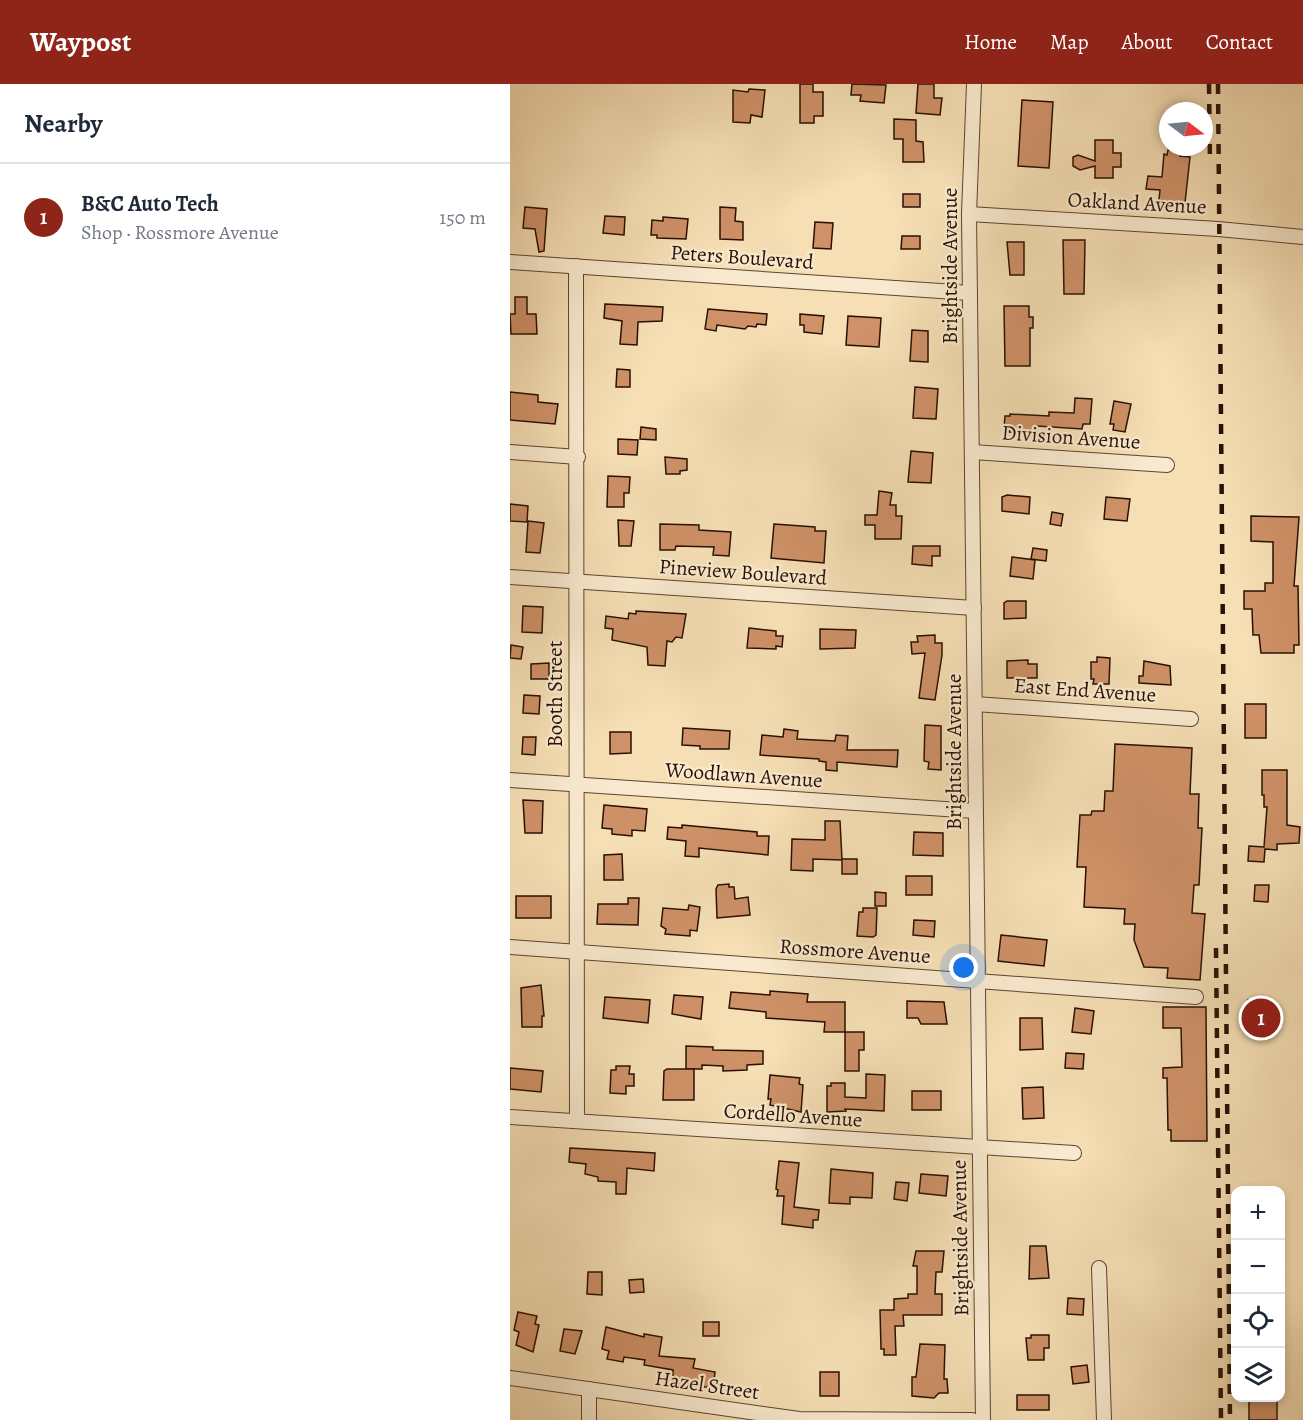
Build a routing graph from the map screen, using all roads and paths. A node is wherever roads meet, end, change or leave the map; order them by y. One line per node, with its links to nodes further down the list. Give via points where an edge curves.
1 (974, 84): 2 (street, Brightside Avenue)
2 (969, 214): 3 (street, Oakland Avenue); 6 (street, Brightside Avenue)
3 (1303, 237)
4 (510, 262): 5 (street, Peters Boulevard)
5 (576, 266): 6 (street, Peters Boulevard); 9 (street, Booth Street)
6 (970, 293): 8 (street, Brightside Avenue)
7 (510, 452): 9 (street)
8 (972, 452): 10 (street, Division Avenue); 13 (street, Brightside Avenue)
9 (578, 457): 12 (street, Booth Street)
10 (1167, 465)
11 (510, 578): 12 (street, Pineview Boulevard)
12 (577, 582): 13 (street, Pineview Boulevard); 17 (street, Booth Street)
13 (974, 608): 14 (street, Brightside Avenue)
14 (975, 704): 15 (street, East End Avenue); 18 (street, Brightside Avenue)
15 (1191, 718)
16 (510, 780): 17 (street, Woodlawn Avenue)
17 (576, 785): 18 (street, Woodlawn Avenue); 20 (street, Booth Street)
18 (975, 811): 21 (street, Brightside Avenue)
19 (510, 947): 20 (street, Rossmore Avenue)
20 (576, 952): 21 (street, Rossmore Avenue); 24 (street, Booth Street)
21 (978, 981): 22 (street, Rossmore Avenue); 25 (street, Brightside Avenue)
22 (1196, 996)
23 (510, 1117): 24 (street, Cordello Avenue)
24 (577, 1121): 25 (street, Cordello Avenue)
25 (980, 1149): 26 (street, Cordello Avenue); 32 (street, Brightside Avenue)
26 (1074, 1153)
27 (1099, 1268): 33 (street)
28 (510, 1378): 29 (street, Hazel Street)
29 (589, 1389): 30 (street); 31 (street, Hazel Street, via 799,1419)
30 (589, 1420)
31 (972, 1420)
32 (983, 1420)
33 (1104, 1420)

